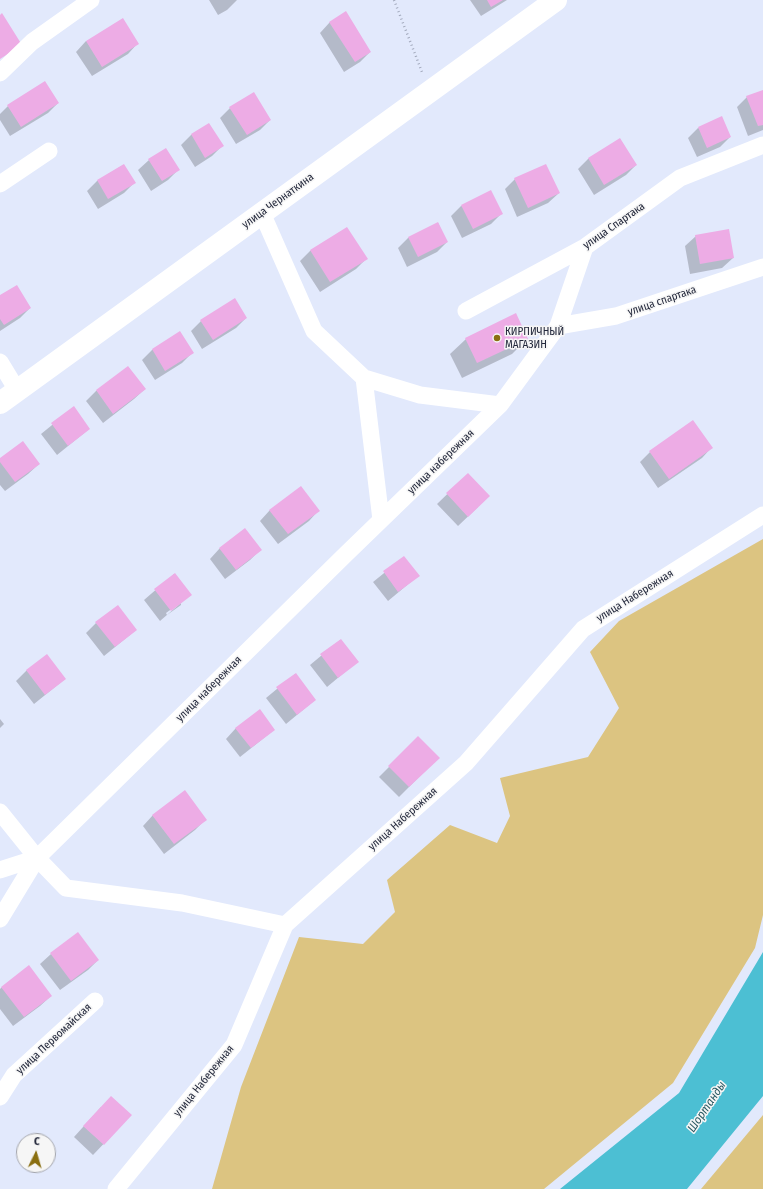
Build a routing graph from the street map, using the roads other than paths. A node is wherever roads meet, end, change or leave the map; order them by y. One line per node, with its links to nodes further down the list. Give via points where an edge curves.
1 (91, 0): 3 (street, via 32,42)
2 (556, 0): 7 (street, улица Чернаткина)
3 (0, 73)
4 (763, 145): 8 (street, улица Спартака, via 680,178)
5 (49, 151): 6 (street)
6 (0, 184)
7 (262, 213): 13 (street, via 314,331); 14 (street, улица Чернаткина)
8 (585, 247): 10 (street, улица Спартака); 11 (street, улица набережная)
9 (763, 267): 11 (street, улица спартака, via 616,316)
10 (466, 311)
11 (558, 326): 16 (street, улица набережная)
12 (0, 362): 14 (street)
13 (364, 378): 16 (street, via 420,395); 18 (street)
14 (18, 390): 15 (street, улица Чернаткина)
15 (0, 403)
16 (500, 405): 18 (street, улица набережная)
17 (763, 515): 23 (street, улица Набережная, via 583,629 466,763)
18 (381, 520): 20 (street, улица набережная)
19 (0, 812): 20 (street)
20 (37, 858): 21 (street); 22 (street); 23 (street, via 66,888 182,903)
21 (0, 870)
22 (0, 919)
23 (285, 926): 26 (street, улица Набережная, via 234,1045)
24 (95, 1001): 25 (street, улица Первомайская, via 14,1074)
25 (0, 1097)
26 (116, 1189)

